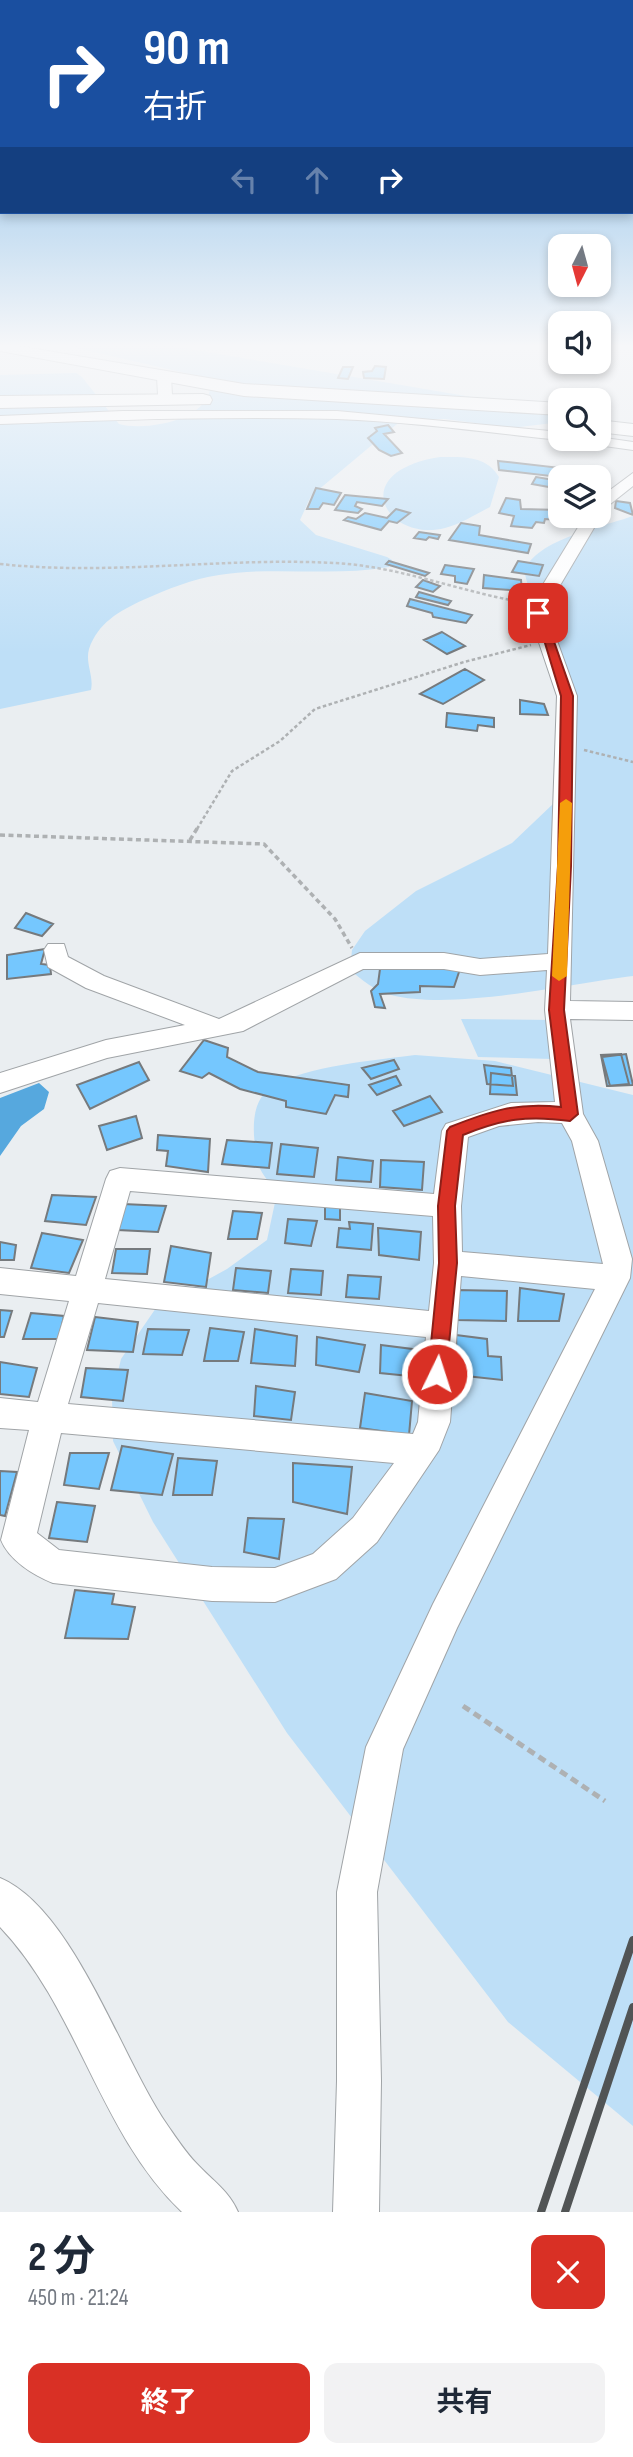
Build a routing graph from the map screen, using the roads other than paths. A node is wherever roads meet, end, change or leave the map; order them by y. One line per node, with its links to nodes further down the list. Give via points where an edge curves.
1 (633, 478): 2 (street)
2 (611, 497)
3 (586, 528): 5 (street, via 538,613 567,696)
4 (56, 950): 8 (street, via 56,961 95,982)
5 (561, 960): 6 (street); 8 (street, via 512,967 360,961 234,1025)
6 (557, 1010): 7 (street); 10 (street)
7 (633, 1011)
8 (213, 1027): 9 (street, via 106,1049)
9 (0, 1083)
10 (570, 1114): 11 (street, via 536,1110 498,1114 456,1131); 13 (street, via 585,1141 618,1259)
11 (447, 1206): 12 (street); 15 (street, via 120,1179)
12 (448, 1263): 13 (street); 16 (street)
13 (615, 1278): 22 (street, via 445,1616 385,1747 356,1892)
14 (0, 1281): 15 (street)
15 (85, 1290): 16 (street); 18 (street)
16 (440, 1325): 19 (street, via 433,1422)
17 (0, 1413): 18 (street)
18 (48, 1419): 19 (street); 19 (street, via 18,1539 53,1566 212,1584 275,1585 324,1567 365,1530)
19 (423, 1450)
20 (0, 1898): 21 (street, via 27,1921 74,1992 124,2098 189,2192)
21 (215, 2212)
22 (356, 2212)

